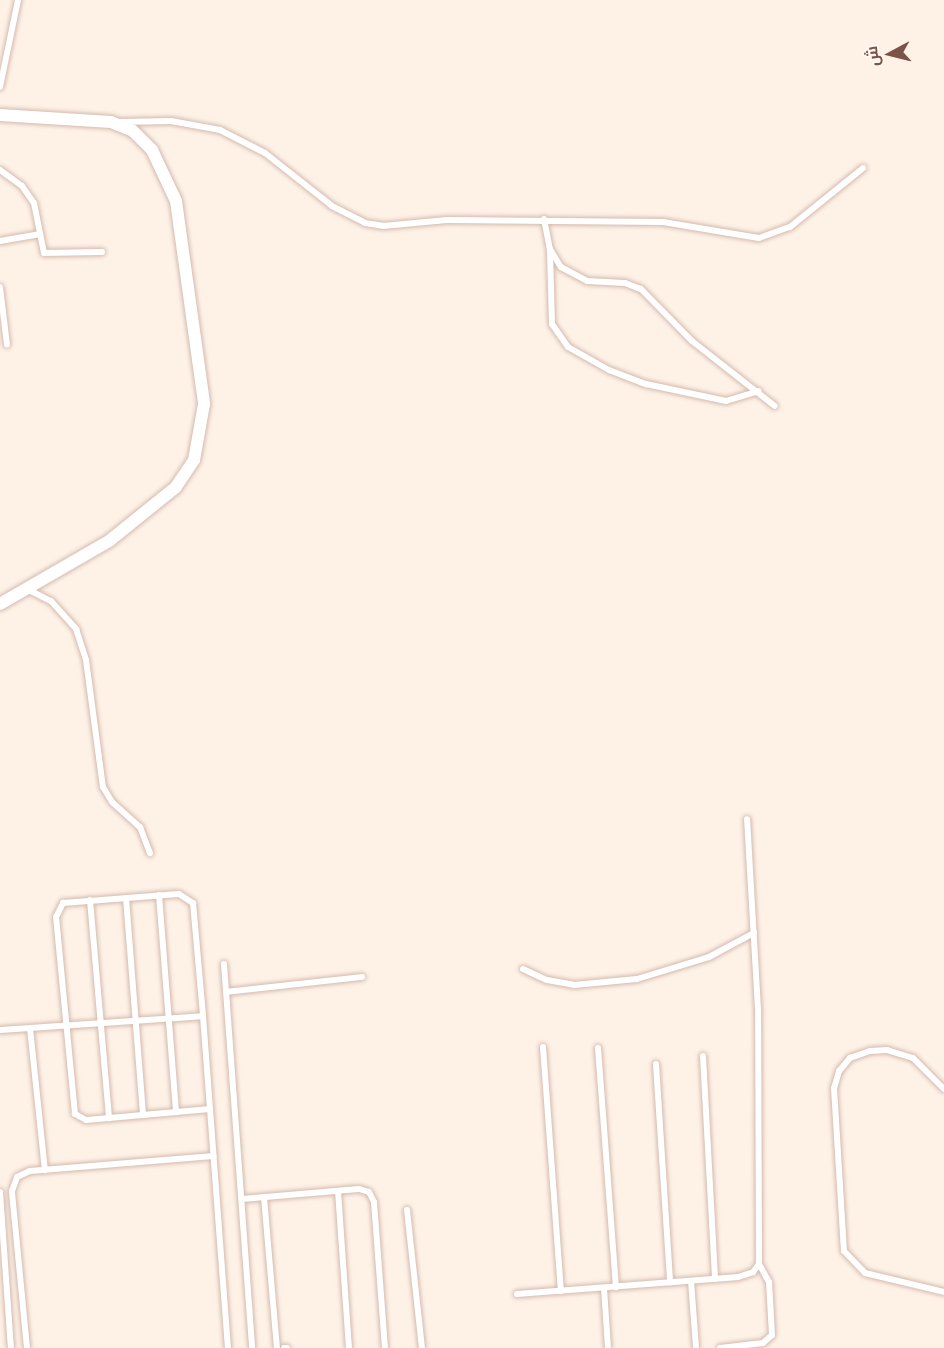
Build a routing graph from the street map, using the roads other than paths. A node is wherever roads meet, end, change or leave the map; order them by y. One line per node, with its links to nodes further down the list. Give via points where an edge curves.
1 (18, 0): 2 (lane)
2 (0, 87)
3 (0, 115): 4 (street)
4 (111, 122): 7 (lane, via 171,121 220,130 265,153 324,201 374,225); 16 (street, via 133,130 152,150 177,201 202,388 201,436 189,470 168,495 109,542)
5 (863, 168): 7 (lane, via 790,227 759,238 679,223)
6 (0, 170): 8 (lane, via 31,197)
7 (544, 219): 10 (lane)
8 (40, 234): 9 (lane); 11 (lane, via 41,248 47,254)
9 (0, 241)
10 (550, 249): 14 (lane, via 561,267 578,278 624,283 641,290 692,340); 14 (lane, via 552,324 568,347 609,370 666,388 726,401)
11 (102, 252)
12 (0, 287): 13 (lane)
13 (7, 345)
14 (758, 391): 15 (lane)
15 (774, 406)
16 (28, 590): 17 (street); 19 (lane, via 56,605 76,629 86,660 104,787 112,802 140,827)
17 (0, 604)
18 (747, 819): 23 (lane)
19 (150, 853)
20 (159, 895): 21 (lane); 28 (lane, via 182,894 193,903); 29 (lane)
21 (126, 898): 22 (lane); 30 (lane)
22 (90, 900): 31 (lane); 32 (lane, via 63,903 57,912)
23 (754, 933): 25 (lane, via 686,966 621,982 560,983); 51 (lane)
24 (224, 964): 27 (lane)
25 (523, 969)
26 (362, 978): 27 (lane)
27 (226, 992): 49 (lane)
28 (203, 1016): 29 (lane); 40 (lane)
29 (169, 1018): 30 (lane); 41 (lane)
30 (135, 1020): 31 (lane); 42 (lane)
31 (101, 1023): 32 (lane); 43 (lane)
32 (66, 1025): 33 (lane); 43 (lane, via 75,1114 86,1120)
33 (30, 1028): 34 (lane); 45 (lane)
34 (0, 1030)
35 (543, 1047): 57 (lane)
36 (598, 1048): 55 (lane)
37 (703, 1056): 52 (lane)
38 (656, 1064): 54 (lane)
39 (944, 1089): 58 (lane, via 913,1058 887,1050 850,1058 839,1071 834,1088 844,1251 865,1273)
40 (210, 1109): 41 (lane); 44 (lane)
41 (176, 1112): 42 (lane)
42 (143, 1115): 43 (lane)
43 (109, 1118)
44 (213, 1156): 45 (lane); 62 (lane)
45 (45, 1170): 61 (lane, via 25,1172 13,1186)
46 (338, 1191): 48 (lane); 65 (lane); 66 (lane, via 364,1190 373,1197)
47 (0, 1192): 60 (lane)
48 (264, 1197): 49 (lane); 64 (lane)
49 (242, 1199): 63 (lane)
50 (407, 1210): 67 (lane)
51 (759, 1264): 52 (lane, via 748,1275); 70 (lane, via 769,1281 772,1335 764,1343)
52 (715, 1279): 53 (lane)
53 (691, 1281): 54 (lane); 69 (lane)
54 (670, 1282): 55 (lane)
55 (616, 1287): 56 (lane)
56 (604, 1288): 57 (lane); 68 (lane)
57 (561, 1291): 59 (lane)
58 (944, 1292)
59 (517, 1294)
60 (12, 1348)
61 (27, 1348)
62 (228, 1348)
63 (252, 1348)
64 (277, 1348)
65 (350, 1348)
66 (385, 1348)
67 (422, 1348)
68 (608, 1348)
69 (696, 1348)
70 (720, 1348)

